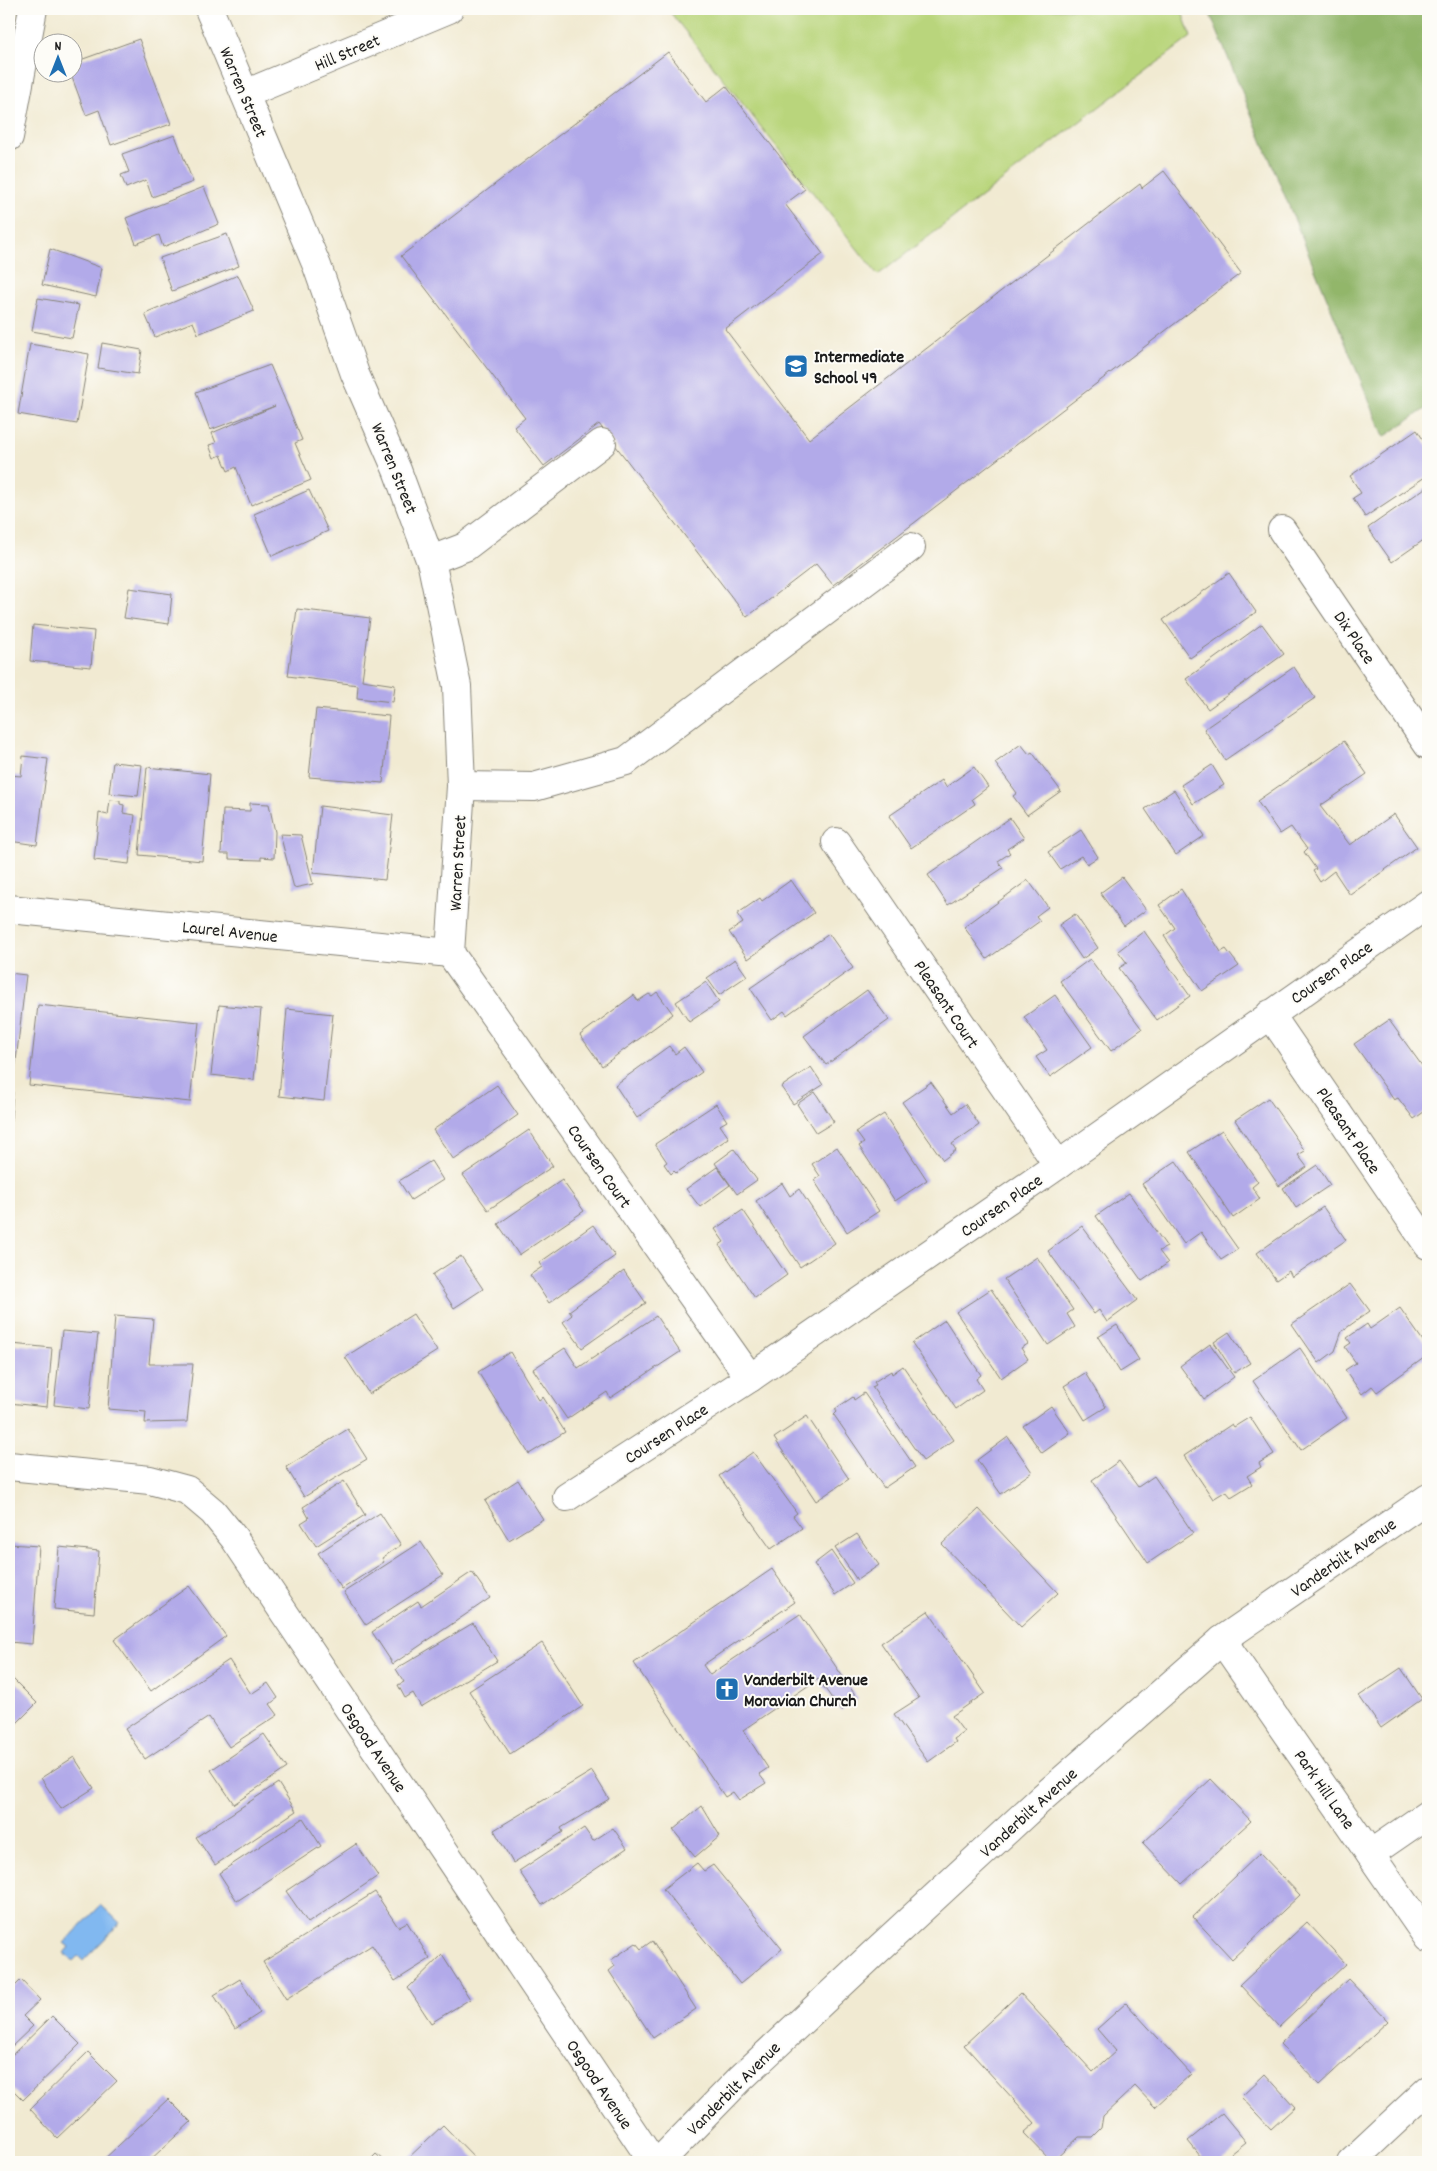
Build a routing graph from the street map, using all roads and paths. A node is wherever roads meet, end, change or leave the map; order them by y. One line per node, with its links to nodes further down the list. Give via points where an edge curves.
1 (33, 9): 5 (street)
2 (209, 9): 4 (street, Warren Street)
3 (449, 9): 4 (street, Hill Street)
4 (245, 94): 9 (street, Warren Street, via 317,266 355,374 397,470)
5 (9, 137)
6 (602, 443): 9 (street, via 465,547)
7 (1282, 530): 10 (street, Dix Place)
8 (911, 547): 11 (street, via 626,761 534,787)
9 (431, 560): 11 (street, Warren Street, via 457,686)
10 (1428, 745)
11 (461, 786): 15 (street, Warren Street)
12 (836, 842): 17 (street, Pleasant Court)
13 (1428, 904): 16 (street, Coursen Place)
14 (9, 909): 15 (street, Laurel Avenue)
15 (450, 953): 19 (street, Coursen Court)
16 (1270, 1014): 17 (street, Coursen Place); 18 (street, Pleasant Place)
17 (1058, 1165): 19 (street, Coursen Place)
18 (1428, 1245)
19 (750, 1378): 21 (street, Coursen Place)
20 (9, 1466): 28 (street, Osgood Avenue, via 150,1480 187,1490 213,1512)
21 (567, 1498)
22 (1428, 1498): 23 (street, Vanderbilt Avenue)
23 (1222, 1640): 25 (street, Park Hill Lane); 29 (street, Vanderbilt Avenue, via 1042,1798 740,2078)
24 (1428, 1814): 25 (street)
25 (1370, 1854): 26 (street, Park Hill Lane)
26 (1428, 1938)
27 (1428, 2090): 30 (street)
28 (653, 2162)
29 (659, 2162)
30 (1351, 2162)

